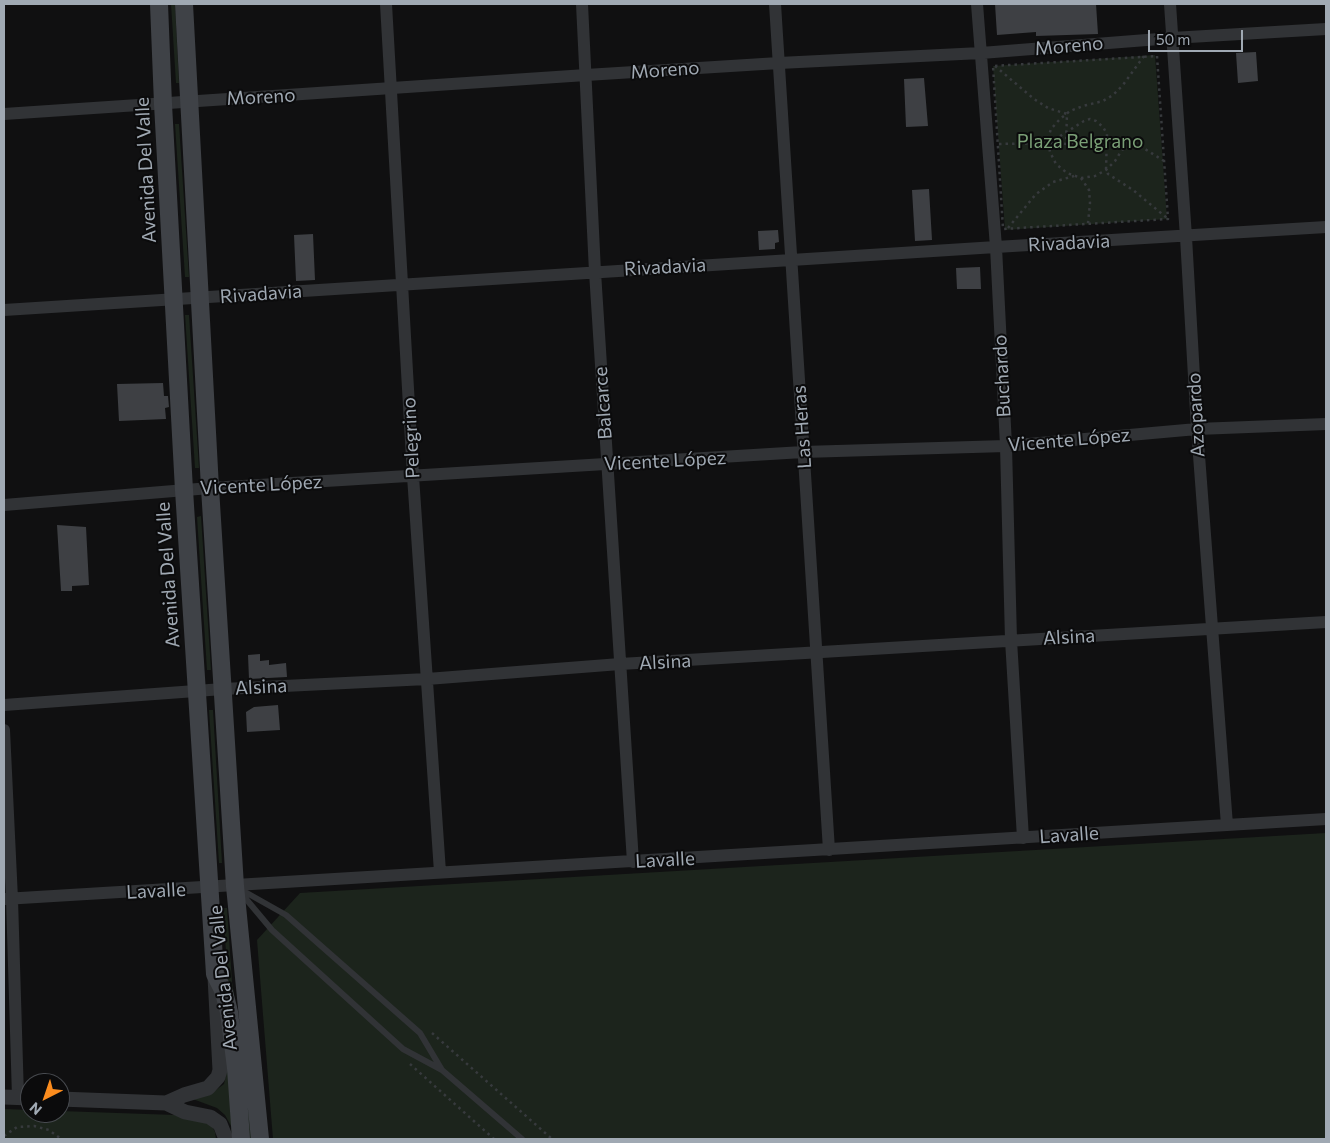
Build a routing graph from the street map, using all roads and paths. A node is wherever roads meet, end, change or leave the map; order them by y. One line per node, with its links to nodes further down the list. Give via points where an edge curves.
1 (160, 4): 17 (main road, Avenida Del Valle)
2 (184, 4): 16 (main road, Avenida Del Valle)
3 (386, 4): 15 (street, Pelegrino)
4 (582, 4): 14 (street, Balcarce)
5 (775, 4): 12 (street, Las Heras)
6 (977, 4): 10 (street, Buchardo)
7 (1170, 4): 9 (street, Azopardo)
8 (1326, 29): 9 (street, Moreno)
9 (1172, 38): 10 (street, Moreno); 33 (street, Azopardo)
10 (981, 54): 12 (street, Moreno); 34 (street, Buchardo)
11 (1144, 56): 13 (path); 19 (path, via 1113,95); 25 (path, via 1157,56)
12 (779, 63): 14 (street, Moreno); 35 (street, Las Heras)
13 (995, 66): 19 (path, via 1034,99); 22 (path)
14 (586, 75): 15 (street, Moreno); 36 (street, Balcarce)
15 (390, 89): 16 (street, Moreno); 37 (street, Pelegrino)
16 (188, 102): 17 (street, Moreno); 38 (main road, Avenida Del Valle)
17 (163, 104): 18 (street, Moreno); 39 (main road, Avenida Del Valle)
18 (4, 114)
19 (1067, 114): 20 (path); 21 (path, via 1050,129)
20 (1066, 132): 21 (path); 23 (path); 24 (path, via 1084,121 1096,121 1107,134)
21 (1049, 143): 22 (path); 23 (path); 27 (path, via 1056,164)
22 (998, 144): 32 (path, via 1003,229)
23 (1066, 144): 24 (path)
24 (1107, 146): 26 (path)
25 (1164, 161): 26 (path, via 1145,149 1131,145 1122,150); 29 (path)
26 (1106, 170): 28 (path); 29 (path, via 1112,178)
27 (1075, 176): 28 (path); 32 (path, via 1053,182 1036,194)
28 (1080, 178): 30 (path, via 1089,190)
29 (1168, 218): 30 (path)
30 (1088, 224): 32 (path)
31 (1326, 227): 33 (street, Rivadavia)
32 (1008, 228)
33 (1186, 236): 34 (street, Rivadavia); 42 (street, Azopardo)
34 (996, 246): 35 (street, Rivadavia); 43 (street, Buchardo)
35 (791, 260): 36 (street, Rivadavia); 44 (street, Las Heras)
36 (595, 272): 37 (street, Rivadavia); 45 (street, Balcarce)
37 (402, 285): 38 (street, Rivadavia); 46 (street, Pelegrino)
38 (200, 298): 39 (street, Rivadavia); 47 (main road, Avenida Del Valle)
39 (174, 300): 40 (street, Rivadavia); 48 (main road, Avenida Del Valle)
40 (4, 310)
41 (1326, 424): 42 (street, Vicente López)
42 (1197, 429): 43 (street, Vicente López); 51 (street, Azopardo)
43 (1006, 446): 44 (street, Vicente López); 52 (street, Buchardo)
44 (804, 452): 45 (street, Vicente López); 53 (street, Las Heras)
45 (607, 464): 46 (street, Vicente López); 54 (street, Balcarce)
46 (413, 476): 47 (street, Vicente López); 55 (street, Pelegrino)
47 (210, 488): 48 (street, Vicente López); 56 (main road, Avenida Del Valle)
48 (184, 490): 49 (street, Vicente López); 57 (main road, Avenida Del Valle)
49 (4, 505)
50 (1326, 622): 51 (street, Alsina)
51 (1211, 630): 52 (street, Alsina); 61 (street, Azopardo)
52 (1011, 640): 53 (street, Alsina); 62 (street, Buchardo)
53 (816, 652): 54 (street, Alsina); 63 (street, Las Heras)
54 (620, 664): 55 (street, Alsina); 64 (street, Balcarce)
55 (427, 679): 56 (street, Alsina); 65 (street, Pelegrino)
56 (223, 688): 57 (street, Alsina); 66 (main road, Avenida Del Valle)
57 (197, 690): 58 (street, Alsina); 67 (main road, Avenida Del Valle)
58 (4, 705)
59 (4, 730): 68 (street)
60 (1326, 819): 61 (street, Lavalle)
61 (1227, 825): 62 (street, Lavalle)
62 (1024, 838): 63 (street, Lavalle)
63 (829, 850): 64 (street, Lavalle)
64 (633, 862): 65 (street, Lavalle)
65 (440, 872): 66 (street, Lavalle)
66 (235, 886): 67 (street, Lavalle); 70 (lane, via 272,930 403,1049); 70 (lane, via 286,915 420,1033); 78 (main road, Avenida Del Valle)
67 (209, 888): 68 (street, Lavalle); 69 (main road, Avenida Del Valle)
68 (8, 899): 71 (street)
69 (215, 974): 73 (street, via 218,1077 208,1088); 77 (main road, Avenida Del Valle, via 229,1012)
70 (442, 1070): 79 (lane)
71 (17, 1097)
72 (70, 1099): 73 (street)
73 (166, 1103): 76 (street, via 185,1112 210,1117 220,1124)
74 (4, 1136): 75 (path, via 17,1127 34,1126 49,1130)
75 (61, 1139)
76 (226, 1139)
77 (241, 1139)
78 (260, 1139)
79 (522, 1139)

